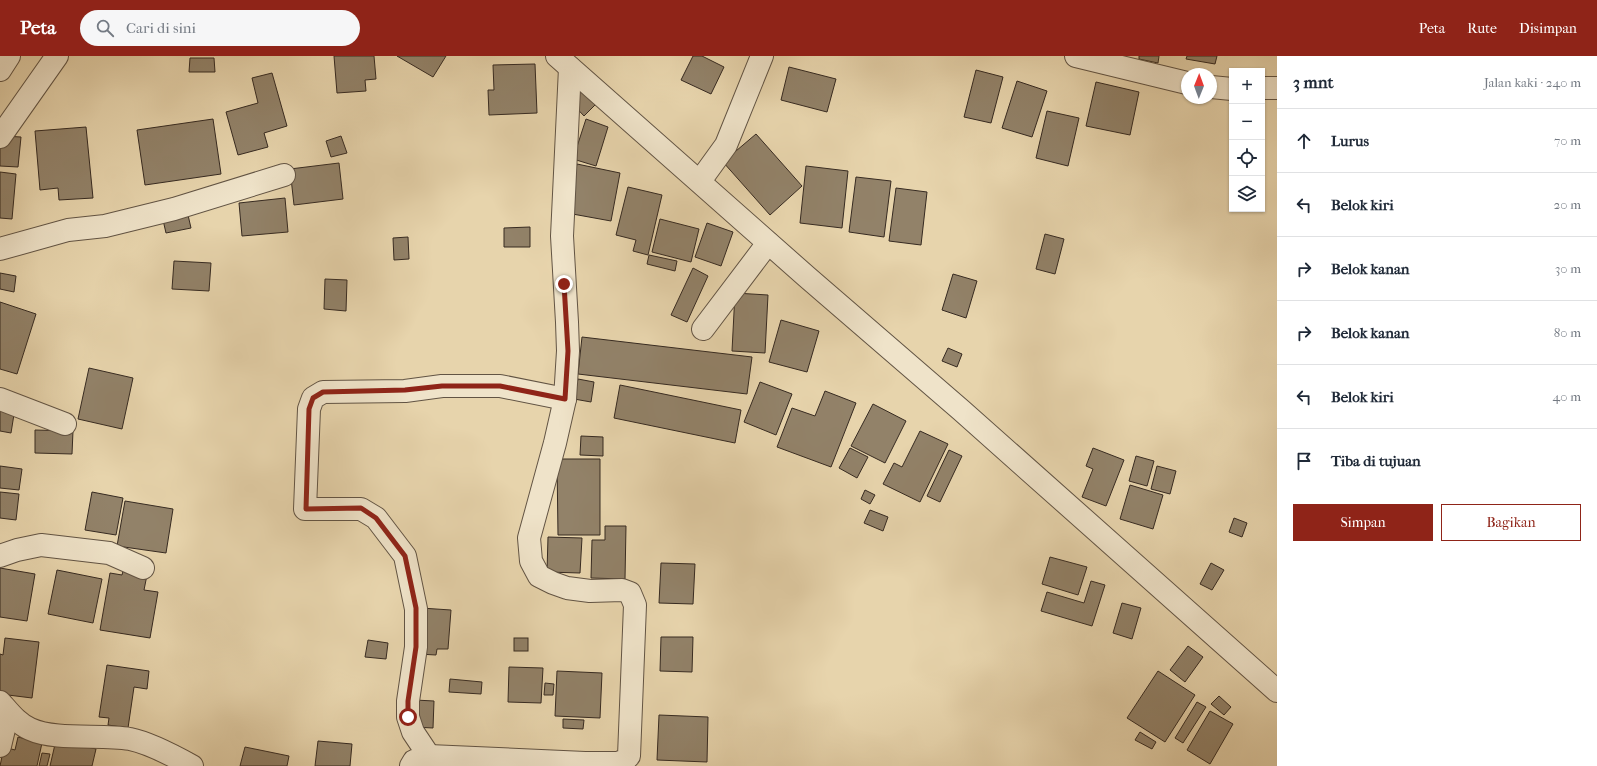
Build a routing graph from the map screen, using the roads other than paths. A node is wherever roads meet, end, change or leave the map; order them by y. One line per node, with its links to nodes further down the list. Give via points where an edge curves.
1 (9, 56): 7 (street)
2 (56, 56): 13 (street)
3 (762, 56): 15 (street, via 726,145)
4 (1076, 56): 6 (street)
5 (564, 62): 15 (street); 20 (street, via 562,229 567,344)
6 (1131, 63): 8 (street)
7 (0, 70)
8 (1181, 81)
9 (1217, 88): 12 (street)
10 (1265, 88): 11 (street)
11 (1277, 88)
12 (1229, 89)
13 (0, 137)
14 (284, 175): 17 (street, via 174,209 106,226 68,230)
15 (700, 181): 16 (street)
16 (768, 242): 18 (street); 24 (street)
17 (0, 249)
18 (703, 329)
19 (0, 399): 21 (street)
20 (565, 399): 28 (street, via 556,443 529,538 531,561 540,576 560,586 590,591 622,590 630,593 635,605 629,756 618,763); 28 (street, via 500,386 464,385 405,390 323,392 313,398 309,409 306,509 361,508 376,518 405,556 416,608 416,647 408,717)
21 (65, 424)
22 (0, 556): 23 (street, via 41,545 110,553)
23 (143, 568)
24 (1277, 691)
25 (0, 702): 29 (street, via 10,715 29,728 48,734 131,740 171,754)
26 (5, 725): 27 (street)
27 (0, 746)
28 (420, 761)
29 (192, 766)

